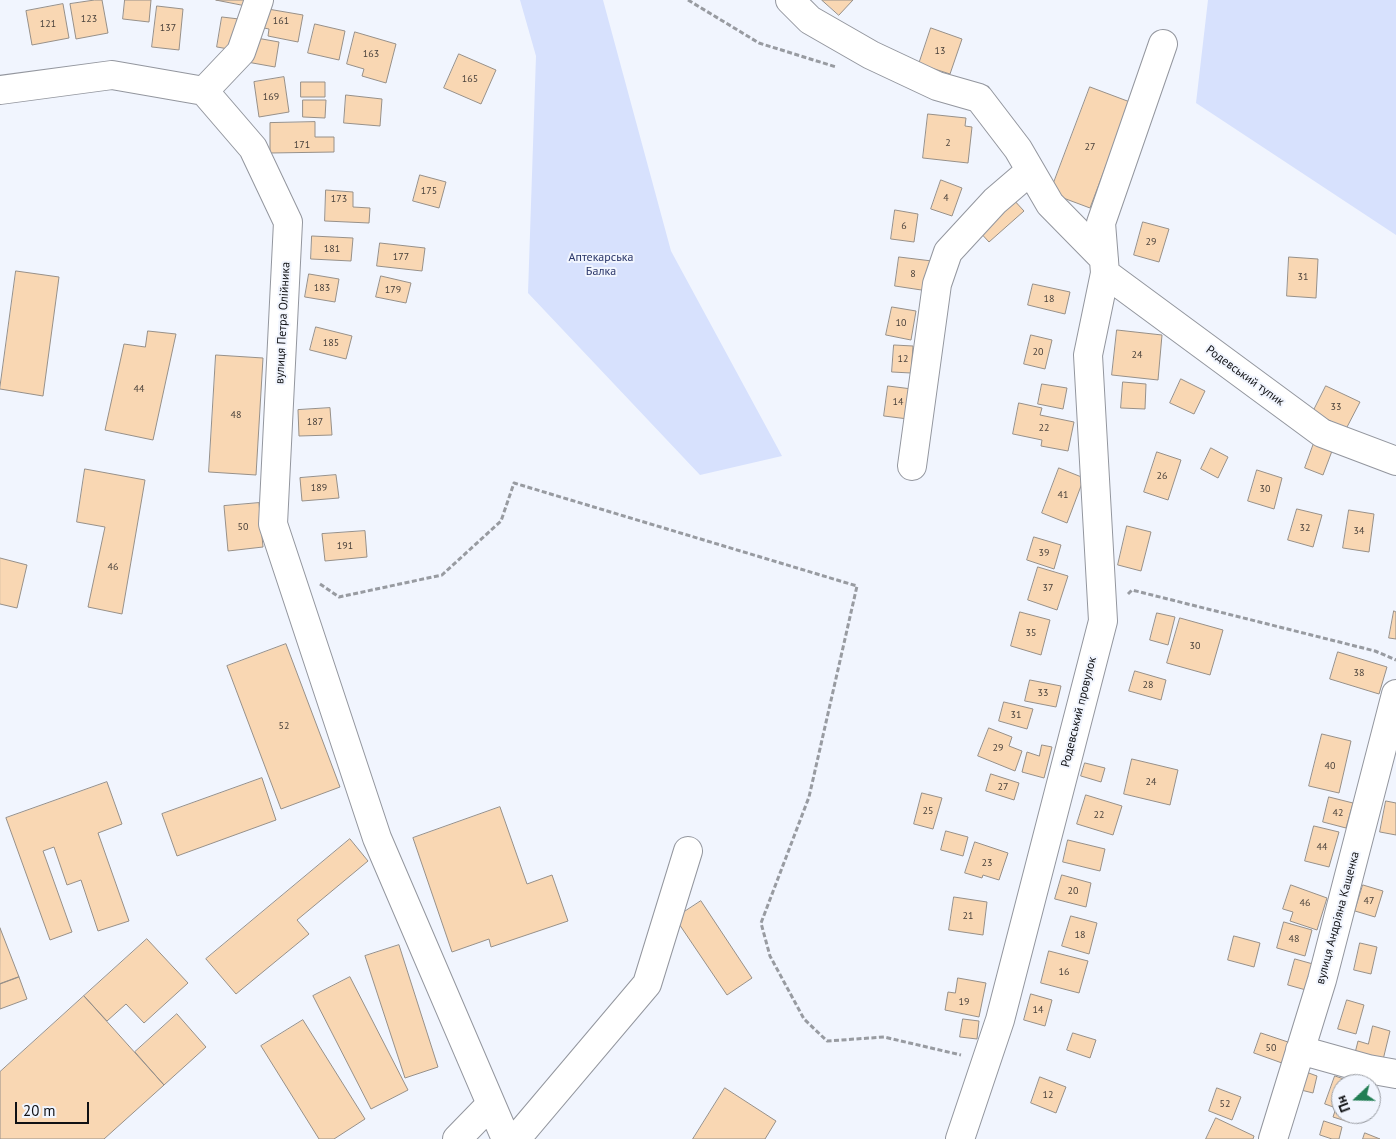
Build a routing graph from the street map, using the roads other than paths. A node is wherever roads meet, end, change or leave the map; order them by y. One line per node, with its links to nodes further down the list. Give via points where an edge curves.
1 (258, 0): 5 (street, via 241,52)
2 (790, 0): 6 (street, Родевський тупик, via 810,20 871,55 937,86 979,98)
3 (1163, 44): 7 (street, Родевський провулок, via 1101,223)
4 (0, 90): 5 (street, via 112,75)
5 (204, 91): 14 (street, вулиця Петра Олійника, via 253,148 288,222 274,524 303,579 377,838)
6 (1030, 170): 7 (street, Родевський тупик, via 1050,204); 9 (street, via 995,200 948,252 937,284)
7 (1104, 266): 8 (street, Родевський тупик, via 1322,433); 18 (street, Родевський провулок, via 1088,354 1103,621 1000,1020)
8 (1396, 461)
9 (912, 466)
10 (1396, 694): 12 (street, вулиця Андріяна Кащенка, via 1322,980)
11 (688, 851): 17 (street, via 647,984)
12 (1300, 1050): 13 (street); 19 (street, вулиця Андріяна Кащенка)
13 (1396, 1074)
14 (491, 1104): 15 (street); 16 (street, вулиця Петра Олійника)
15 (457, 1139)
16 (506, 1139)
17 (516, 1139)
18 (960, 1139)
19 (1273, 1139)

